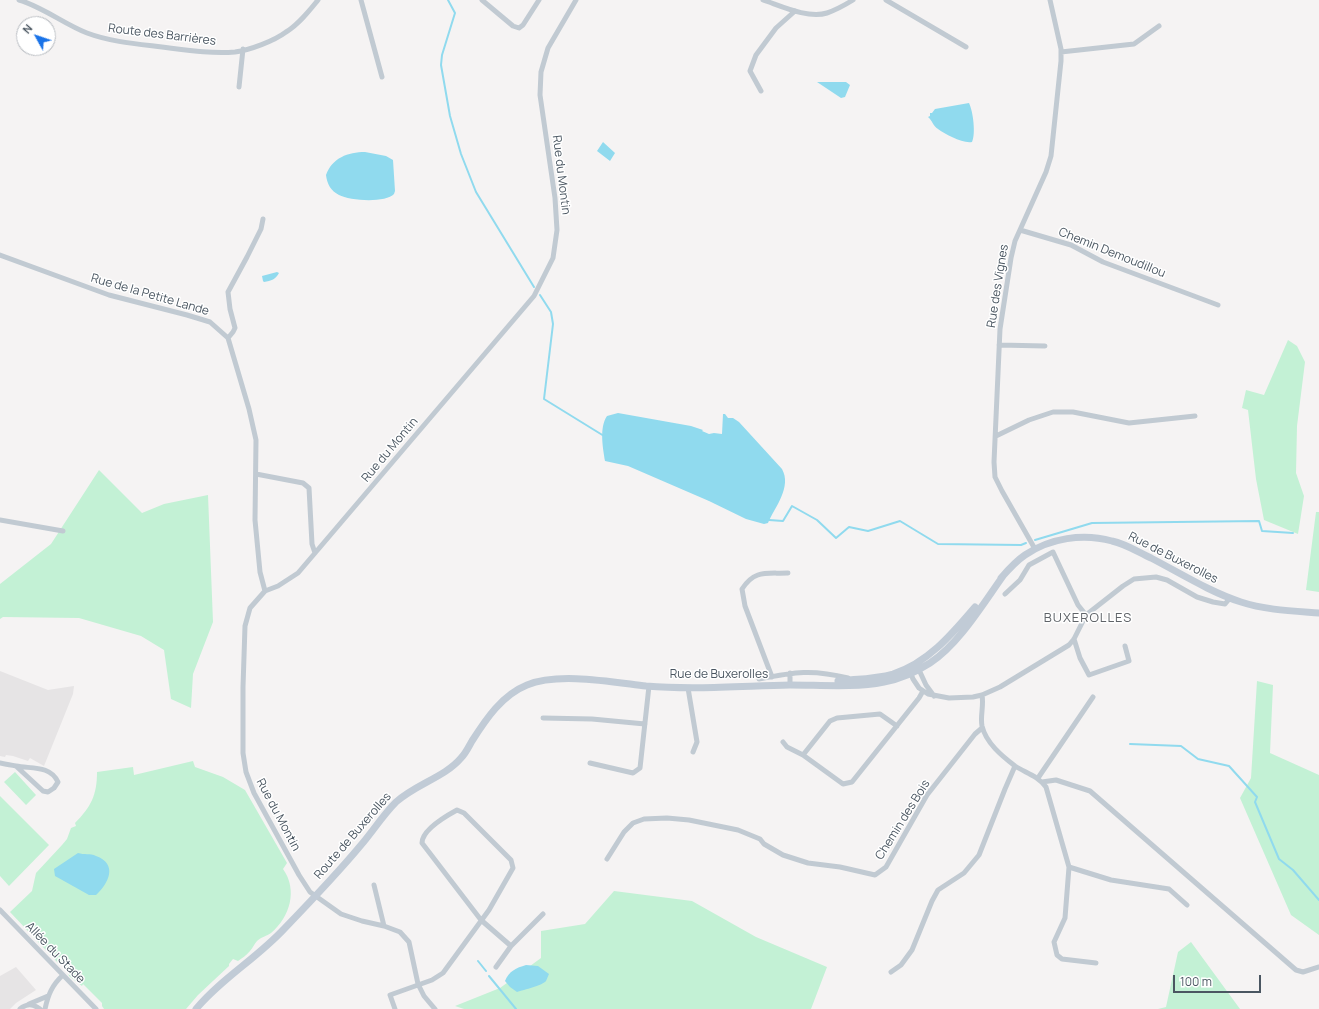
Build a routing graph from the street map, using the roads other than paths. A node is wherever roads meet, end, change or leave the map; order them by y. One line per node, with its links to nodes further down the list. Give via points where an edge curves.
1 (19, 0): 14 (street, Route des Barrières, via 105,39 207,52 236,52)
2 (318, 0): 14 (street, Route des Barrières, via 306,15 286,32 260,45)
3 (361, 0): 16 (street)
4 (482, 0): 5 (street, via 513,26 519,28)
5 (539, 0)
6 (576, 0): 32 (street, Rue du Montin, via 548,48 541,72 540,95 555,198 557,230 553,258 534,296)
7 (763, 0): 11 (street)
8 (853, 0): 11 (street, via 826,14)
9 (886, 0): 13 (street)
10 (1050, 0): 15 (street, Rue des Vignes)
11 (795, 11): 18 (street, via 776,28 756,55 750,71)
12 (1159, 26): 15 (street, via 1134,44)
13 (966, 47)
14 (244, 49): 17 (street)
15 (1061, 52): 20 (street, Rue des Vignes, via 1051,156)
16 (382, 77)
17 (239, 88)
18 (761, 91)
19 (263, 219): 23 (street, via 261,229 228,292 235,328)
20 (1020, 230): 22 (street, Chemin Demoudillou, via 1070,245 1103,262); 24 (street, Rue des Vignes, via 1011,258)
21 (0, 255): 23 (street, Rue de la Petite Lande, via 109,295 210,322)
22 (1218, 305)
23 (228, 338): 28 (street, via 256,440)
24 (999, 345): 25 (street); 27 (street, Rue des Vignes)
25 (1045, 346)
26 (1195, 416): 27 (street, via 1129,423 1073,412 1054,412 1029,420)
27 (996, 436): 31 (street, Rue des Vignes, via 995,477)
28 (256, 474): 32 (street, via 303,483 309,488 312,544); 34 (street, via 255,520 260,572)
29 (0, 520): 30 (street)
30 (63, 531)
31 (1034, 549): 36 (street, Rue de Buxerolles, via 1079,537 1113,541); 41 (street, Rue de Buxerolles, via 1003,576 946,650 932,662)
32 (315, 553): 34 (street, Rue du Montin, via 298,574)
33 (788, 573): 44 (street, via 757,574 748,580 742,589 745,606)
34 (265, 591): 69 (street, Rue du Montin, via 250,608 245,626 244,765 254,793 299,875)
35 (1005, 594): 38 (street, via 1020,580 1030,565 1053,552 1078,605)
36 (1230, 598): 37 (street, Rue de Buxerolles, via 1253,606); 38 (street, via 1225,604 1214,602 1198,597 1166,580 1145,577 1134,579 1122,586)
37 (1319, 614)
38 (1086, 615): 39 (street)
39 (1074, 639): 40 (street, via 1089,675 1130,661); 52 (street)
40 (1126, 646)
41 (915, 668): 43 (street, Rue de Buxerolles); 46 (street, Rue de Buxerolles, via 879,677); 51 (street)
42 (790, 673): 44 (street); 46 (street, via 829,673); 47 (street)
43 (911, 674): 47 (street, Rue de Buxerolles, via 888,682 868,685); 50 (street)
44 (772, 676): 45 (street)
45 (759, 679)
46 (852, 680): 47 (street, Rue de Buxerolles)
47 (790, 685): 49 (street, Rue de Buxerolles)
48 (649, 686): 49 (street, Rue de Buxerolles); 55 (street); 69 (street, Route de Buxerolles, via 562,679 541,680 509,695 494,709 462,758 394,804)
49 (688, 688): 59 (street, via 698,742)
50 (923, 691): 51 (street); 56 (street)
51 (934, 696): 52 (street)
52 (982, 696): 57 (street)
53 (1094, 697): 65 (street)
54 (543, 718): 55 (street)
55 (645, 724): 62 (street, via 640,768 633,773)
56 (896, 726): 60 (street, via 880,714 837,718 830,721); 60 (street, via 852,782 843,784)
57 (982, 728): 63 (street, via 990,744); 66 (street, Chemin des Bois, via 927,795 886,867 875,875 783,856 760,839 738,830 666,818 633,822)
58 (783, 742): 60 (street, via 787,747)
59 (694, 752)
60 (803, 755)
61 (0, 763): 64 (street)
62 (590, 763)
63 (1015, 766): 65 (street); 79 (street, via 979,855 964,873 938,890 912,950 901,965)
64 (17, 767): 64 (street, via 48,792 58,782 55,775 46,770)
65 (1040, 780): 67 (street, via 1046,786); 78 (street, via 1056,780 1090,791 1296,970 1303,972)
66 (607, 859)
67 (1069, 867): 70 (street, via 1111,880 1169,889); 76 (street, via 1065,918 1054,942 1057,955 1062,959)
68 (374, 885): 74 (street)
69 (315, 896): 74 (street, Rue du Montin, via 341,914); 88 (street, Route de Buxerolles, via 270,943 222,982)
70 (1187, 906)
71 (0, 910): 80 (street, Allée du Stade)
72 (543, 914): 75 (street)
73 (481, 920): 73 (street, via 512,868 511,860 464,813 457,810 425,832 422,843); 75 (street); 81 (street, via 443,973)
74 (384, 926): 81 (street, Rue du Montin, via 400,932 409,942)
75 (511, 946): 77 (street)
76 (1096, 963)
77 (496, 967)
78 (1319, 967)
79 (891, 972)
80 (63, 975): 82 (street); 87 (street, Allée du Stade)
81 (418, 984): 89 (street, via 390,995); 90 (street, Rue du Montin)
82 (48, 996): 83 (street); 86 (street)
83 (28, 1005): 84 (street); 85 (street)
84 (20, 1009)
85 (40, 1009)
86 (45, 1009)
87 (96, 1009)
88 (196, 1009)
89 (395, 1009)
90 (435, 1009)

